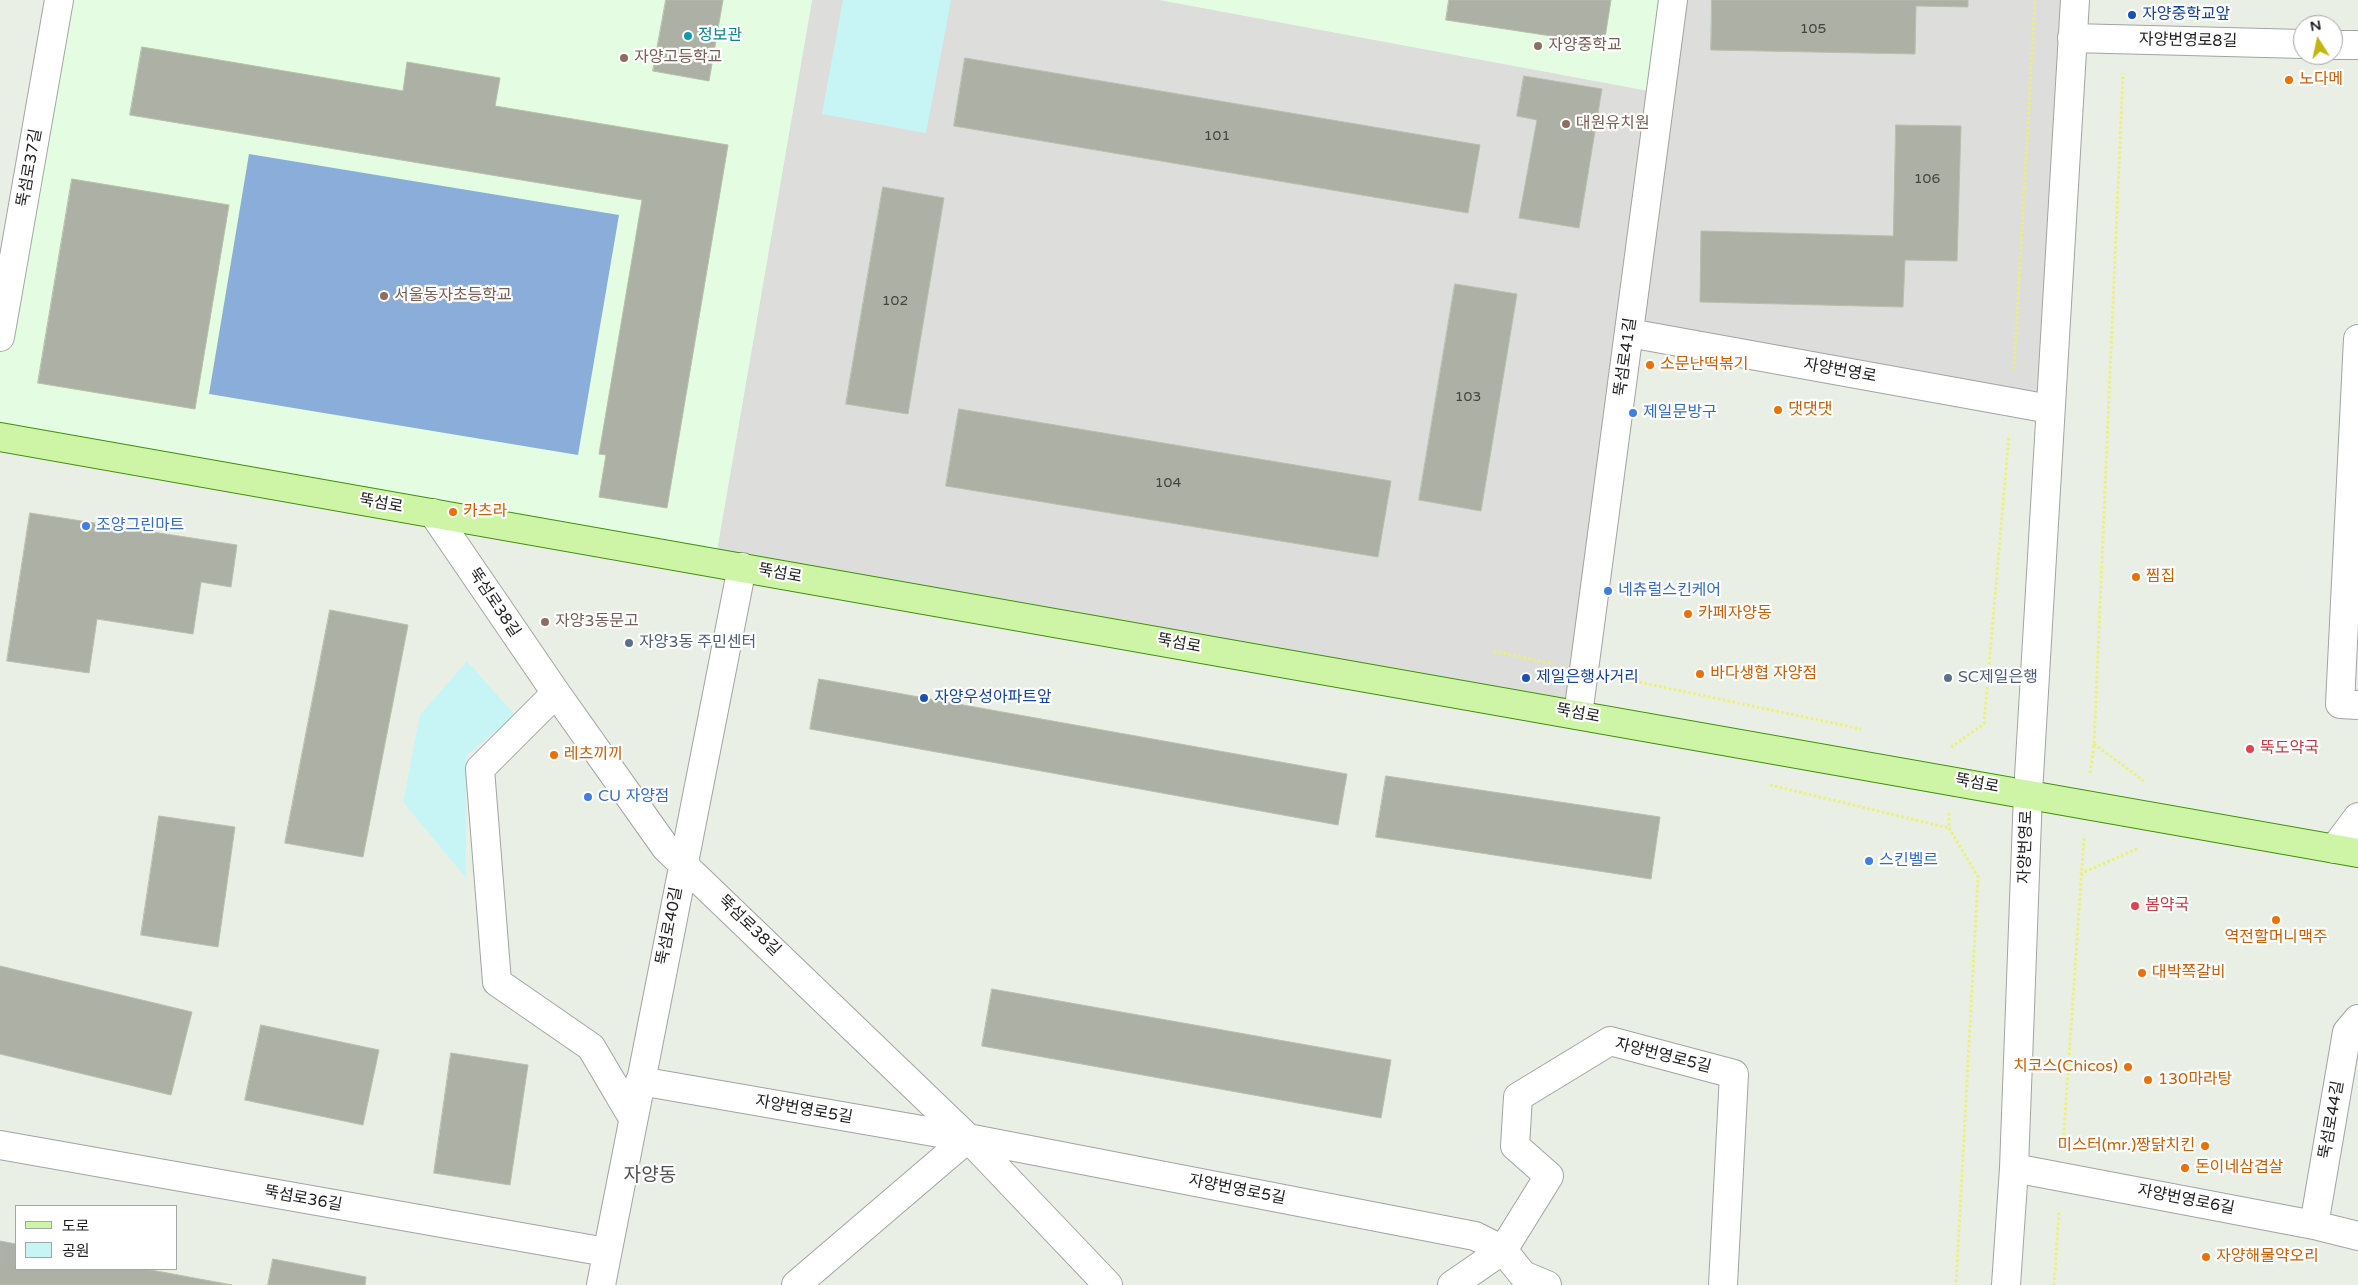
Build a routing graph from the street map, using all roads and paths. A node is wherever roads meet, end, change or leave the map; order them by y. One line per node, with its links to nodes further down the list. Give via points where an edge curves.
1 (59, 0): 10 (street, 뚝섬로37길)
2 (1672, 0): 11 (street, 뚝섬로41길)
3 (2035, 0): 14 (path)
4 (2075, 0): 5 (street, 자양번영로)
5 (2072, 38): 6 (street, 자양번영로8길); 15 (street, 자양번영로)
6 (2124, 40): 7 (street, 자양번영로8길); 27 (path, via 2094,734)
7 (2293, 44)
8 (2343, 45): 9 (street)
9 (2358, 46)
10 (7, 247): 12 (street, 뚝섬로37길)
11 (1629, 333): 14 (street, 자양번영로); 20 (street, 뚝섬로41길)
12 (0, 337)
13 (2358, 339): 22 (street, via 2340,704)
14 (2012, 402): 15 (street, 자양번영로); 25 (path, via 1984,724 1950,748)
15 (2050, 409): 26 (street, 자양번영로)
16 (0, 437): 17 (main road, 뚝섬로)
17 (433, 513): 18 (main road, 뚝섬로); 21 (street, 뚝섬로38길)
18 (742, 567): 23 (main road, 뚝섬로); 30 (street, 뚝섬로40길)
19 (1494, 651): 20 (path)
20 (1584, 671): 23 (street, 뚝섬로41길); 24 (path)
21 (556, 693): 30 (street, 뚝섬로38길, via 666,848); 33 (street, via 480,769 497,982 591,1047)
22 (2358, 705)
23 (1578, 714): 25 (main road, 뚝섬로)
24 (1863, 730)
25 (1950, 779): 26 (main road, 뚝섬로); 48 (path, via 1949,828 1978,877)
26 (2028, 793): 27 (main road, 뚝섬로); 36 (street, 자양번영로)
27 (2087, 804): 29 (main road, 뚝섬로); 37 (path)
28 (2358, 817): 29 (street)
29 (2346, 851)
30 (683, 862): 32 (street, 뚝섬로40길); 34 (street, 뚝섬로38길)
31 (2358, 1019): 38 (street, 뚝섬로44길, via 2347,1032)
32 (640, 1081): 33 (street, 뚝섬로40길); 34 (street, 자양번영로5길)
33 (633, 1118): 41 (street, 뚝섬로40길)
34 (968, 1138): 40 (street, 자양번영로5길, via 1475,1236); 43 (street); 44 (street)
35 (0, 1145): 41 (street, 뚝섬로36길)
36 (2014, 1168): 37 (street, 자양번영로6길); 49 (street, 자양번영로)
37 (2061, 1177): 38 (street, 자양번영로6길); 50 (path)
38 (2314, 1225): 39 (street, 자양번영로6길)
39 (2358, 1236)
40 (1503, 1250): 45 (street); 46 (street, 자양번영로5길, via 1523,1275); 47 (street, 자양번영로5길, via 1549,1176 1515,1146 1518,1097 1610,1041 1734,1074)
41 (606, 1252): 42 (street, 뚝섬로40길)
42 (600, 1285)
43 (796, 1285)
44 (1108, 1285)
45 (1452, 1285)
46 (1547, 1285)
47 (1723, 1285)
48 (1956, 1285)
49 (2006, 1285)
50 (2054, 1285)

